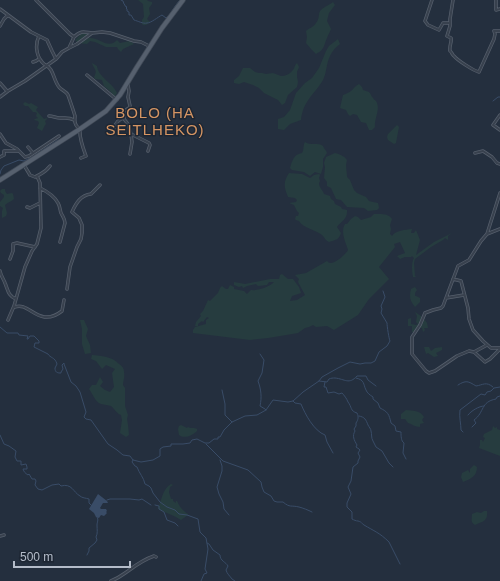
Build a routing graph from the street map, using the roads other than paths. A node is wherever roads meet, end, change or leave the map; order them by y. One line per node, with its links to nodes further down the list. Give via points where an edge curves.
1 (36, 0): 14 (street)
2 (183, 0): 15 (main road)
3 (432, 0): 9 (street, via 425,21 428,25 439,30 443,23)
4 (453, 0): 9 (street)
5 (496, 0): 7 (street, via 496,10)
6 (0, 9): 8 (street)
7 (500, 10)
8 (8, 15): 10 (street); 13 (street)
9 (450, 23): 11 (street, via 447,36 452,40 452,54 477,72 490,49 494,31)
10 (0, 26)
11 (500, 31)
12 (92, 34): 14 (street, via 82,32); 15 (street, via 110,33); 16 (street)
13 (39, 36): 17 (street, via 36,44); 18 (street, via 47,40)
14 (74, 37): 16 (street)
15 (150, 46): 23 (main road)
16 (69, 48): 18 (street)
17 (40, 59): 19 (street); 20 (street)
18 (56, 59): 20 (street)
19 (33, 62)
20 (48, 66): 24 (street); 30 (street, via 56,84 68,96)
21 (87, 75): 26 (street)
22 (0, 83): 24 (street)
23 (127, 84): 26 (main road); 29 (street, via 130,106 124,111)
24 (8, 92): 25 (street)
25 (0, 98)
26 (117, 100): 31 (main road)
27 (500, 115): 33 (street, via 493,125)
28 (49, 116): 30 (street)
29 (124, 118): 32 (street, via 116,123); 35 (street)
30 (75, 120): 31 (street)
31 (80, 130): 42 (main road); 44 (street, via 80,139 86,156)
32 (113, 130)
33 (500, 130)
34 (0, 134): 39 (street)
35 (131, 134): 38 (street, via 149,143); 41 (street)
36 (59, 136): 42 (street)
37 (28, 147): 42 (street)
38 (148, 151)
39 (19, 152): 42 (street, via 25,157); 43 (street, via 4,151 4,155)
40 (475, 153): 45 (street, via 483,151)
41 (130, 154)
42 (35, 156): 46 (main road)
43 (0, 157)
44 (81, 158)
45 (500, 164)
46 (24, 165): 48 (street, via 32,177); 49 (main road)
47 (50, 166): 48 (street, via 43,174)
48 (37, 176): 51 (street)
49 (0, 180)
50 (100, 185): 62 (street, via 92,194 83,196 72,212 79,218 82,233 70,267)
51 (40, 188): 53 (street); 57 (street, via 58,202 65,220)
52 (500, 193): 56 (street)
53 (40, 203): 54 (street); 58 (street, via 41,228)
54 (27, 207)
55 (500, 229): 56 (street)
56 (488, 234): 61 (street, via 469,260 458,266)
57 (60, 242)
58 (35, 247): 59 (street, via 17,242 13,244); 65 (street)
59 (10, 259)
60 (0, 271): 65 (street, via 9,294)
61 (453, 279): 63 (street, via 461,281); 64 (street)
62 (67, 289)
63 (465, 295): 64 (street); 69 (street, via 473,330)
64 (446, 298): 72 (street, via 442,307 425,313 412,336 412,354 429,373 457,356 469,351)
65 (16, 299): 67 (street)
66 (64, 300): 67 (street, via 62,311 52,316 39,316 23,307)
67 (14, 306): 68 (street)
68 (8, 320)
69 (487, 345): 70 (street); 72 (street)
70 (491, 348): 71 (street); 73 (street)
71 (500, 348): 73 (street)
72 (474, 352): 73 (street, via 485,362)
73 (495, 353)
74 (4, 535): 75 (street)
75 (0, 536)
76 (156, 557): 77 (street)
77 (111, 581)

